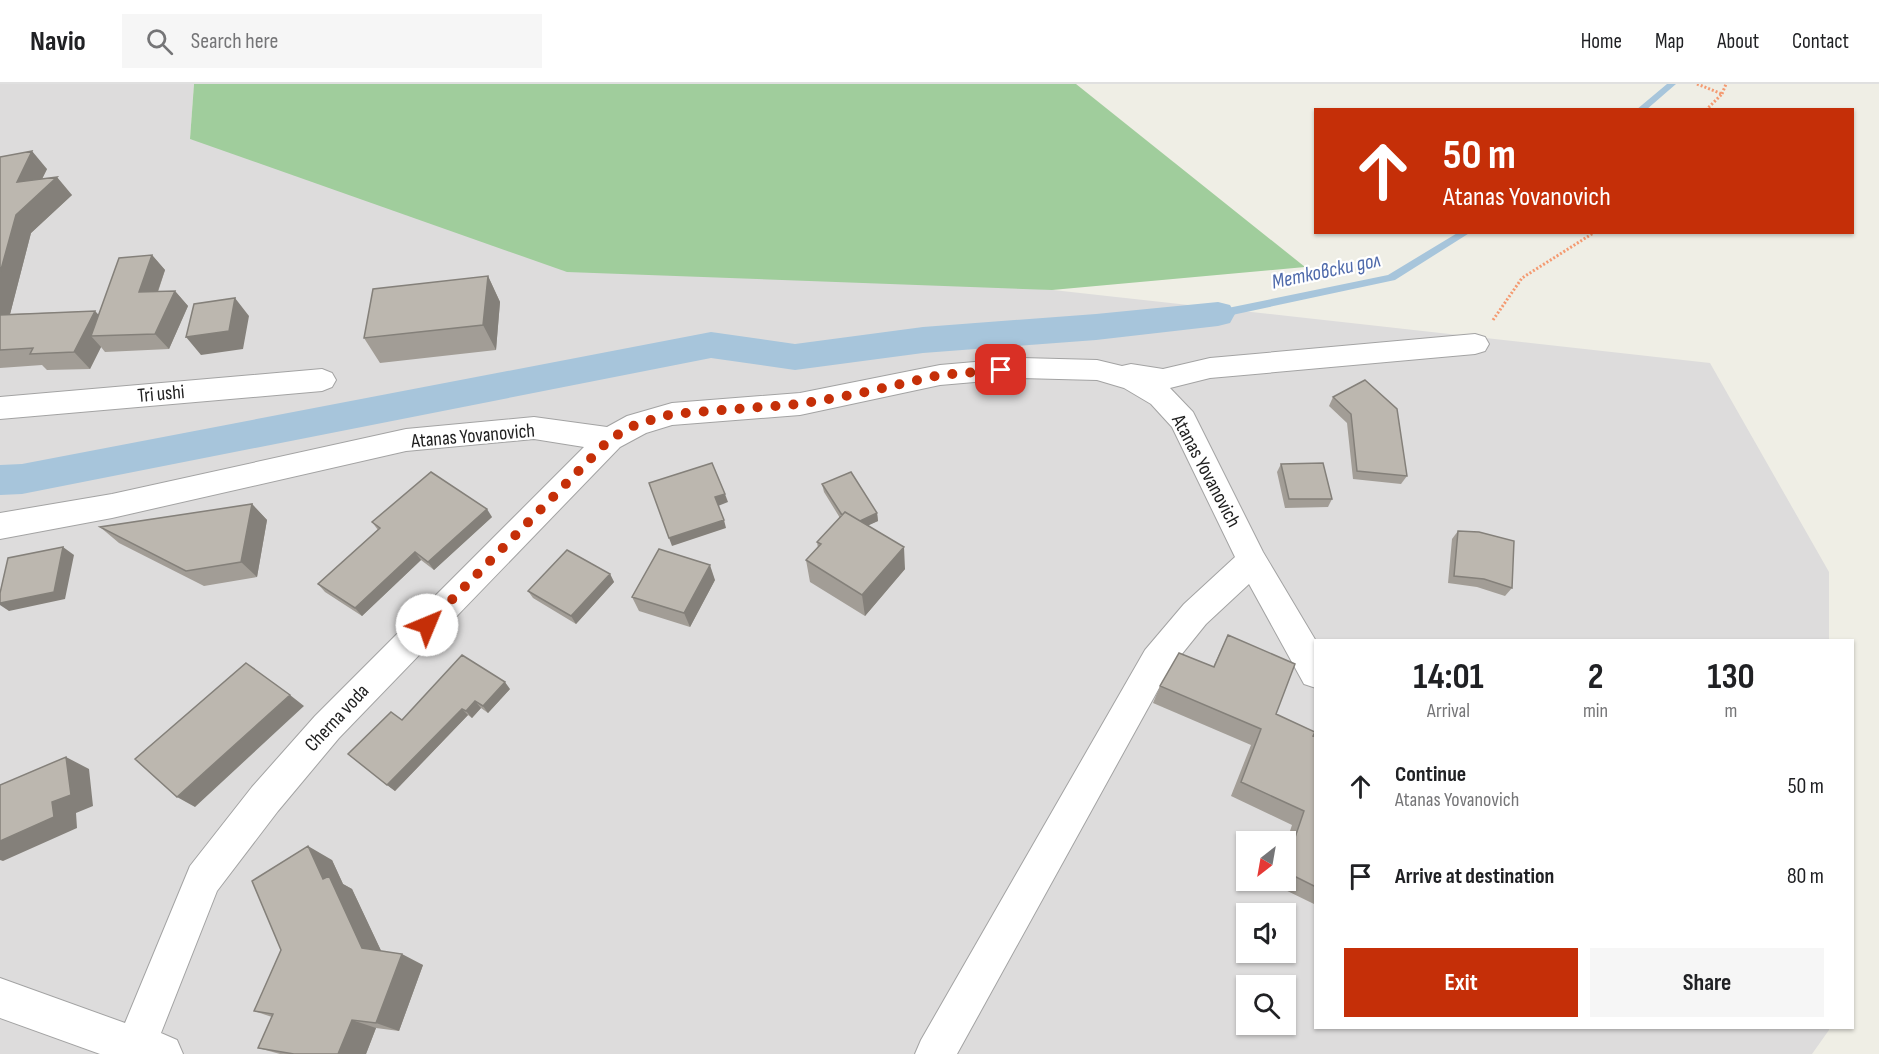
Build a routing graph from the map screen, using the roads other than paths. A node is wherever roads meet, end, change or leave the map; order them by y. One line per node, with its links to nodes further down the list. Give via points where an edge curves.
1 (1475, 344): 2 (street, via 1210,368 1163,379)
2 (1097, 370): 5 (street, Atanas Yovanovich, via 1021,368 940,375 800,404 672,414 637,424); 7 (street, Atanas Yovanovich, via 1133,381 1161,396 1183,420)
3 (322, 380): 4 (street, Tri ushi)
4 (0, 408)
5 (610, 439): 6 (street, Atanas Yovanovich, via 534,428 406,440 112,506); 10 (street, Cherna voda, via 327,727 203,879)
6 (0, 526)
7 (1252, 561): 8 (street, Atanas Yovanovich); 11 (street, via 1195,614 1157,660)
8 (1314, 670)
9 (0, 998): 10 (street)
10 (144, 1052)
11 (935, 1054)

